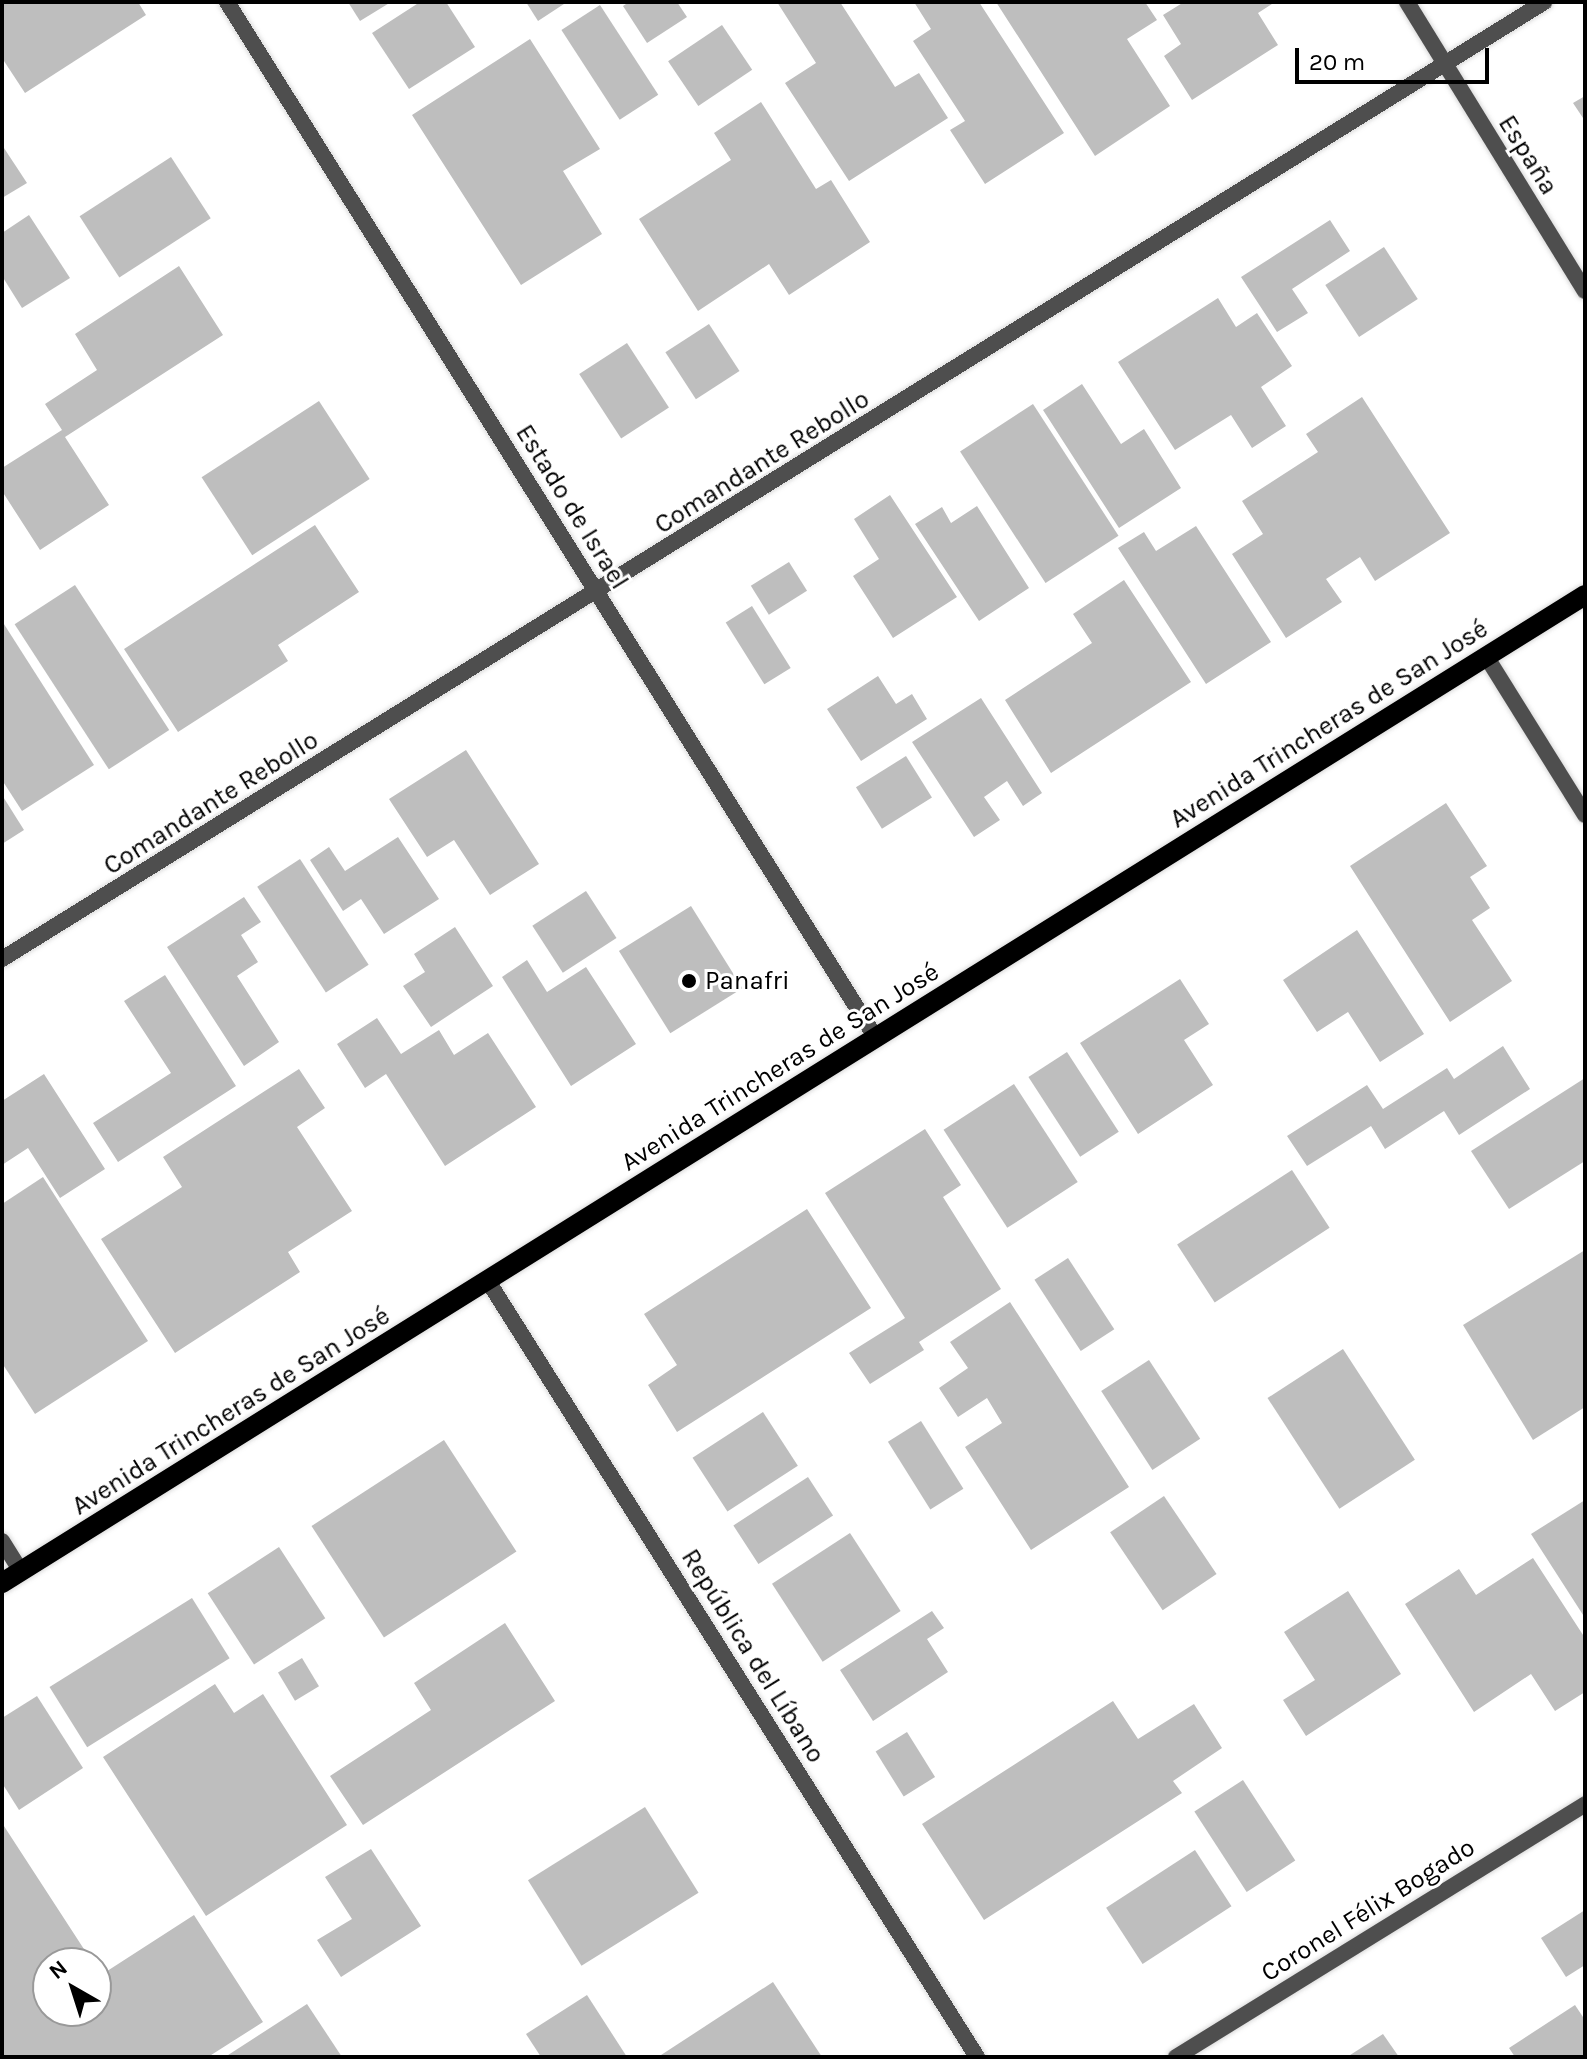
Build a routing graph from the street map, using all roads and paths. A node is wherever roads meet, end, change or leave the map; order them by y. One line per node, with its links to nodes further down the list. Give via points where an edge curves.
1 (227, 2): 6 (street, Estado de Israel)
2 (1407, 2): 4 (street, España)
3 (1544, 2): 4 (street, Comandante Rebollo)
4 (1444, 65): 5 (street, España); 6 (street, Comandante Rebollo)
5 (1585, 291)
6 (597, 593): 10 (street, Comandante Rebollo); 11 (street, Estado de Israel)
7 (1585, 595): 8 (main road, Avenida Trincheras de San José)
8 (1486, 656): 9 (street); 11 (main road, Avenida Trincheras de San José)
9 (1585, 815)
10 (2, 959)
11 (876, 1038): 12 (main road, Avenida Trincheras de San José)
12 (488, 1281): 14 (main road, Avenida Trincheras de San José); 17 (street, República del Líbano)
13 (2, 1541): 14 (street)
14 (21, 1571): 15 (main road, Avenida Trincheras de San José)
15 (2, 1583)
16 (1585, 1804): 18 (street, Coronel Félix Bogado)
17 (977, 2057)
18 (1176, 2057)

